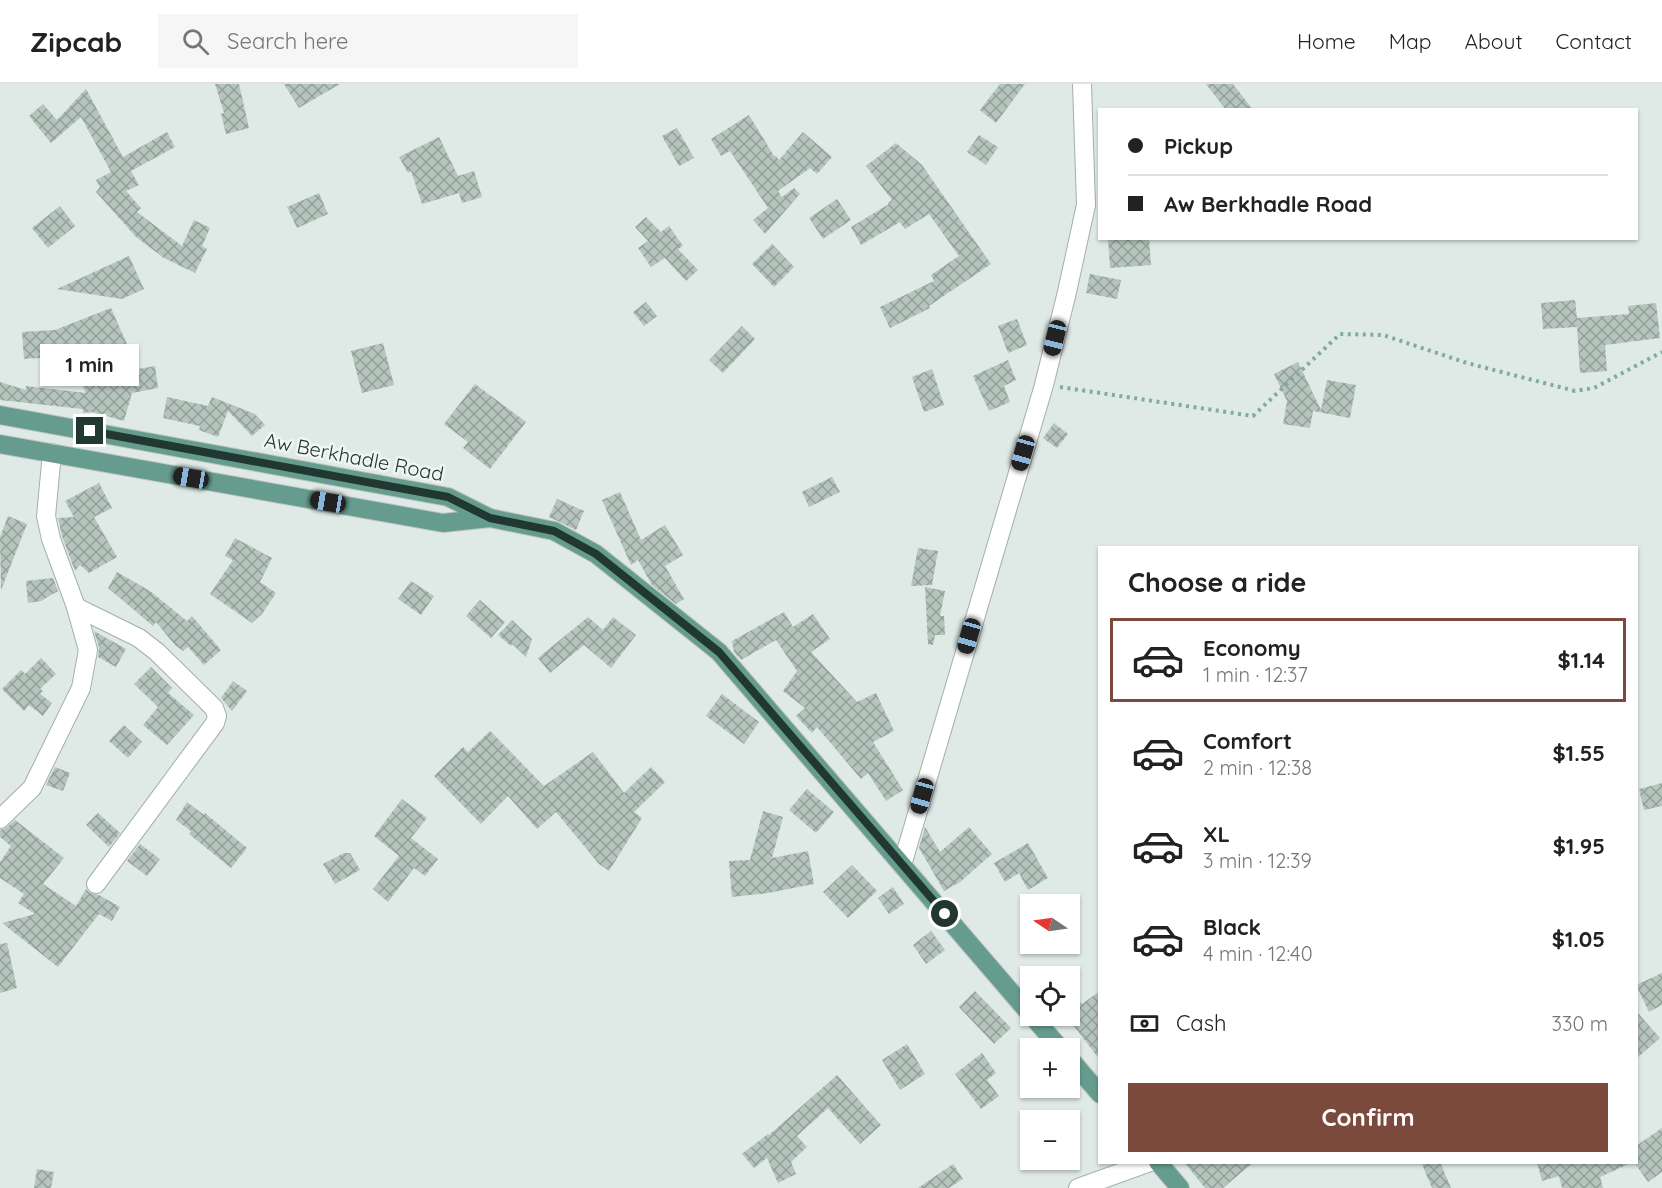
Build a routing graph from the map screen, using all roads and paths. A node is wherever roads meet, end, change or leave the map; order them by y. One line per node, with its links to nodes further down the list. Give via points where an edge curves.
1 (1082, 84): 3 (street, via 1086,205)
2 (1662, 352): 3 (path, via 1594,388 1575,391 1467,363 1383,335 1340,334 1252,416)
3 (1044, 385): 10 (street)
4 (0, 415): 7 (main road, Aw Berkhadle Road, via 448,497)
5 (0, 444): 6 (main road)
6 (52, 453): 7 (main road, via 443,523); 8 (street, via 46,516)
7 (490, 518): 10 (main road, via 554,531 596,554 719,652)
8 (76, 607): 9 (street, via 88,650 81,688 32,788); 11 (street, via 139,638 157,652 214,708 216,716 215,723)
9 (0, 819)
10 (902, 865): 12 (main road)
11 (96, 884)
12 (1020, 1002)
13 (1041, 1026): 14 (main road)
14 (1051, 1038)
15 (1080, 1071): 16 (main road)
16 (1098, 1092)
17 (1144, 1164): 19 (street)
18 (1160, 1164): 20 (main road)
19 (1078, 1188)
20 (1180, 1188)

